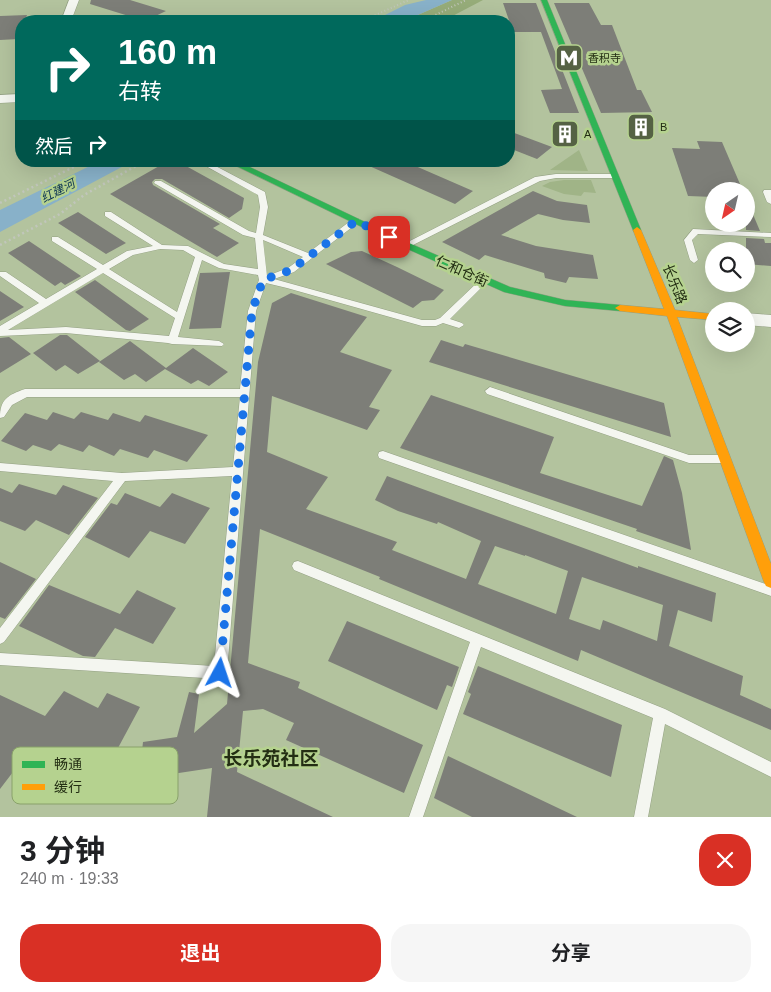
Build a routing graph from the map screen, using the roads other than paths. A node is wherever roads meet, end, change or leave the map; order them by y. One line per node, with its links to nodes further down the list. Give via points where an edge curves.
1 (74, 0): 3 (street)
2 (544, 0): 8 (street, 长乐路)
3 (68, 15)
4 (15, 99): 5 (street)
5 (0, 100)
6 (212, 167): 15 (lane, via 262,194 264,207)
7 (243, 167): 13 (street, 仁和仓街)
8 (614, 176): 17 (lane, via 538,179); 27 (street, 长乐路)
9 (158, 182): 15 (lane, via 246,233)
10 (771, 192): 11 (lane, via 767,192)
11 (771, 202)
12 (108, 214): 18 (lane)
13 (356, 221): 17 (street, 仁和仓街); 20 (lane)
14 (771, 235): 21 (lane, via 696,231 688,240)
15 (259, 237): 20 (lane); 24 (lane)
16 (55, 239): 22 (lane)
17 (406, 245): 25 (street, 仁和仓街)
18 (160, 247): 19 (lane, via 186,248); 22 (lane, via 130,253)
19 (199, 256): 24 (lane); 29 (lane)
20 (309, 257): 24 (lane, via 291,270)
21 (694, 260)
22 (102, 270): 26 (lane); 29 (lane)
23 (3, 274): 26 (lane)
24 (263, 277): 30 (lane, via 422,323); 38 (lane, via 252,311)
25 (484, 281): 27 (street, 仁和仓街, via 507,290 565,303); 30 (lane)
26 (45, 303): 34 (lane)
27 (671, 313): 28 (street, 仁和仓街); 41 (street, 长乐路)
28 (705, 316)
29 (179, 317): 35 (lane)
30 (443, 320): 33 (lane)
31 (755, 320): 32 (street)
32 (771, 321)
33 (459, 325)
34 (0, 331): 35 (lane, via 66,330)
35 (172, 341): 36 (lane)
36 (219, 344)
37 (490, 391): 41 (lane, via 689,459)
38 (245, 393): 39 (lane, via 25,393 8,402); 43 (lane)
39 (0, 414)
40 (383, 455): 47 (lane)
41 (726, 459): 46 (street, 长乐路)
42 (0, 467): 44 (lane)
43 (238, 471): 44 (lane); 50 (lane, via 220,673)
44 (122, 477): 48 (lane)
45 (298, 566): 49 (lane)
46 (771, 582)
47 (771, 591)
48 (0, 638)
49 (477, 638): 51 (lane); 53 (lane)
50 (0, 659)
51 (660, 714): 52 (lane); 54 (lane)
52 (771, 770)
53 (416, 817)
54 (641, 817)

